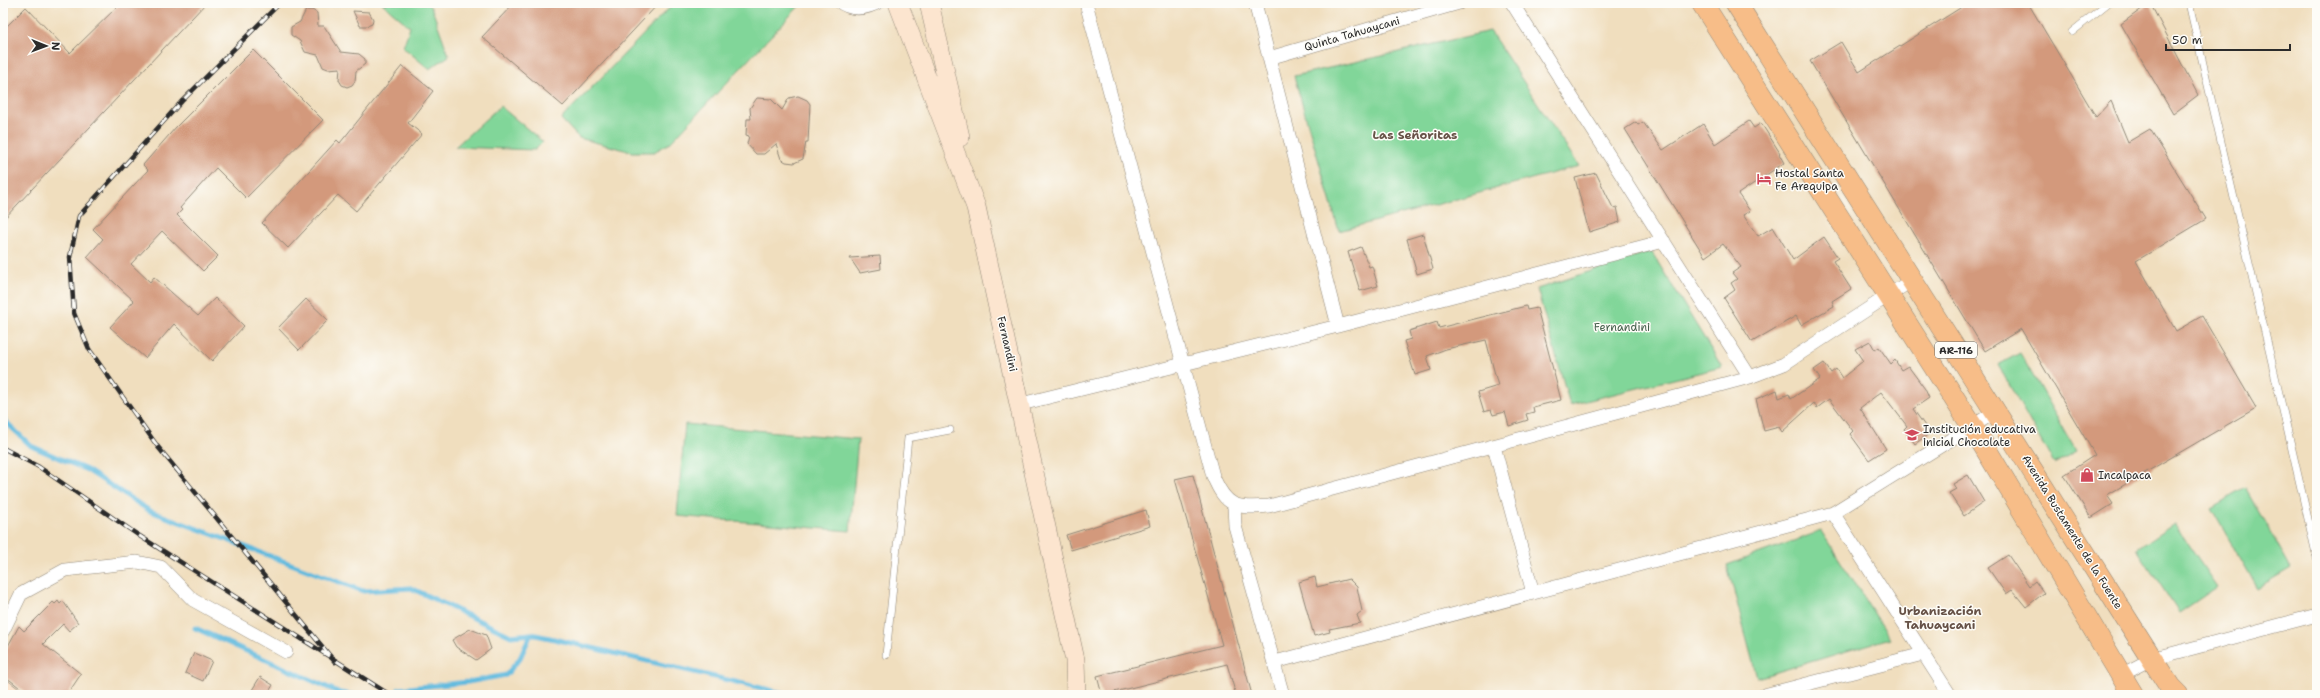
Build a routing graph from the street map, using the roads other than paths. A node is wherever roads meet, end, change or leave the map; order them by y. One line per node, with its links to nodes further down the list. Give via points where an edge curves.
1 (836, 3): 2 (lane, via 852,11 868,11)
2 (883, 3)
3 (898, 3): 15 (street, Fernandini)
4 (930, 3): 15 (street)
5 (1086, 3): 20 (street)
6 (1255, 3): 14 (street)
7 (1459, 3): 14 (street, Quinta Tahuaycani)
8 (1512, 3): 16 (street)
9 (1702, 3): 18 (main road, AR-116)
10 (1736, 3): 17 (main road, Avenida Bustamente de la Fuente / AR-116)
11 (2108, 3): 13 (lane)
12 (2189, 3): 29 (lane)
13 (2072, 32)
14 (1269, 58): 19 (street)
15 (976, 207): 22 (street, Fernandini)
16 (1664, 241): 19 (street); 21 (street)
17 (1912, 280): 18 (street); 23 (main road, Avenida Bustamente de la Fuente / AR-116)
18 (1889, 295): 21 (street, via 1784,364); 24 (main road, AR-116)
19 (1338, 326): 20 (street)
20 (1183, 363): 22 (street); 27 (street, via 1213,476 1221,493)
21 (1750, 377): 26 (street)
22 (1021, 404): 41 (street, Fernandini, via 1075,660)
23 (1995, 412): 24 (street); 36 (main road, Avenida Bustamente de la Fuente / AR-116)
24 (1972, 426): 28 (street); 38 (main road, AR-116)
25 (950, 430): 35 (lane, via 908,438)
26 (1494, 446): 27 (street, via 1268,506); 30 (street)
27 (1234, 506): 37 (street, via 1234,526)
28 (1833, 513): 30 (street); 34 (street)
29 (2317, 558)
30 (1533, 593): 37 (street)
31 (2317, 615): 36 (street)
32 (3, 631): 33 (street, via 22,594 65,570 137,562 161,567 193,600)
33 (286, 652)
34 (1923, 654): 43 (street); 44 (street)
35 (886, 655)
36 (2152, 659): 38 (street); 46 (main road, Avenida Bustamente de la Fuente / AR-116)
37 (1275, 662): 42 (street)
38 (2121, 675): 45 (main road, AR-116)
39 (3, 689): 40 (street)
40 (11, 695)
41 (1076, 695)
42 (1283, 695)
43 (1764, 695)
44 (1950, 695)
45 (2133, 695)
46 (2178, 695)

